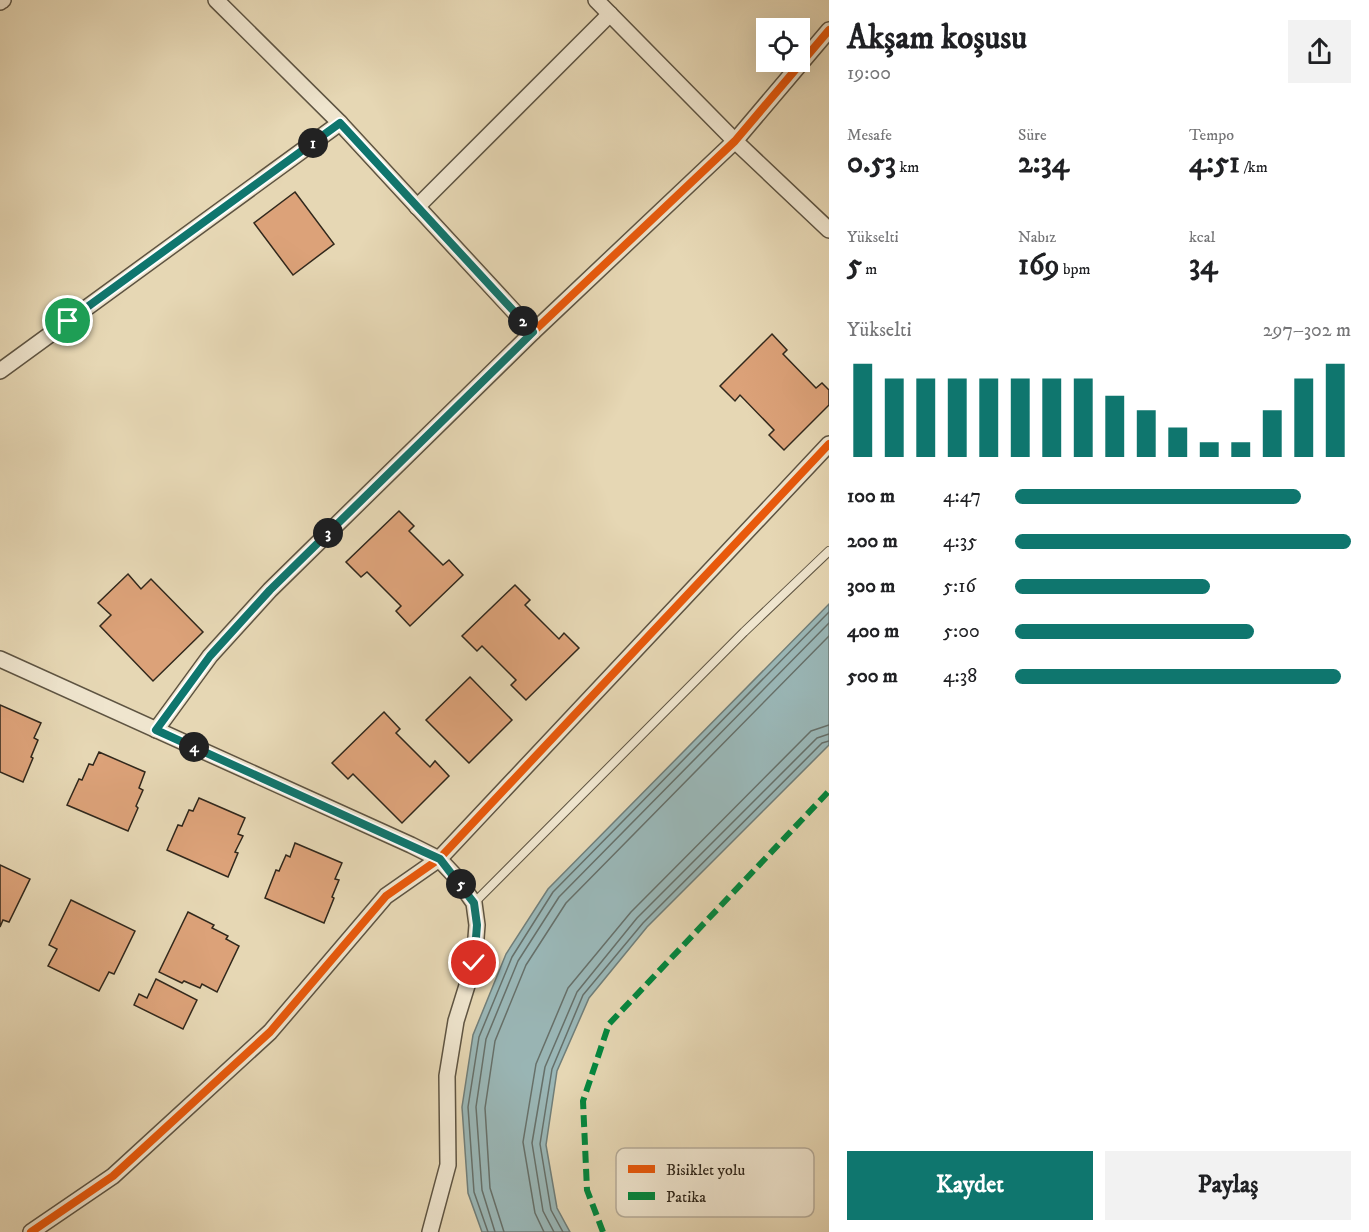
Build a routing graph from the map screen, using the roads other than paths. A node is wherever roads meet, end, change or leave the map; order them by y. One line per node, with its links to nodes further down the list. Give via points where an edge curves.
1 (216, 0): 5 (street)
2 (597, 0): 3 (street)
3 (610, 14): 6 (street); 7 (street)
4 (829, 30): 6 (street)
5 (340, 123): 7 (street); 10 (street)
6 (735, 141): 8 (street); 9 (street)
7 (417, 207): 9 (street)
8 (829, 230)
9 (533, 332): 14 (street, via 270,590 210,656)
10 (0, 371)
11 (829, 444): 15 (street)
12 (829, 551): 16 (lane)
13 (0, 659): 14 (street)
14 (156, 730): 15 (street)
15 (440, 859): 16 (street); 17 (street, via 387,896 270,1032 113,1176)
16 (474, 903): 18 (street, via 474,963 456,1021 447,1076 448,1165)
17 (31, 1232)
18 (430, 1232)

